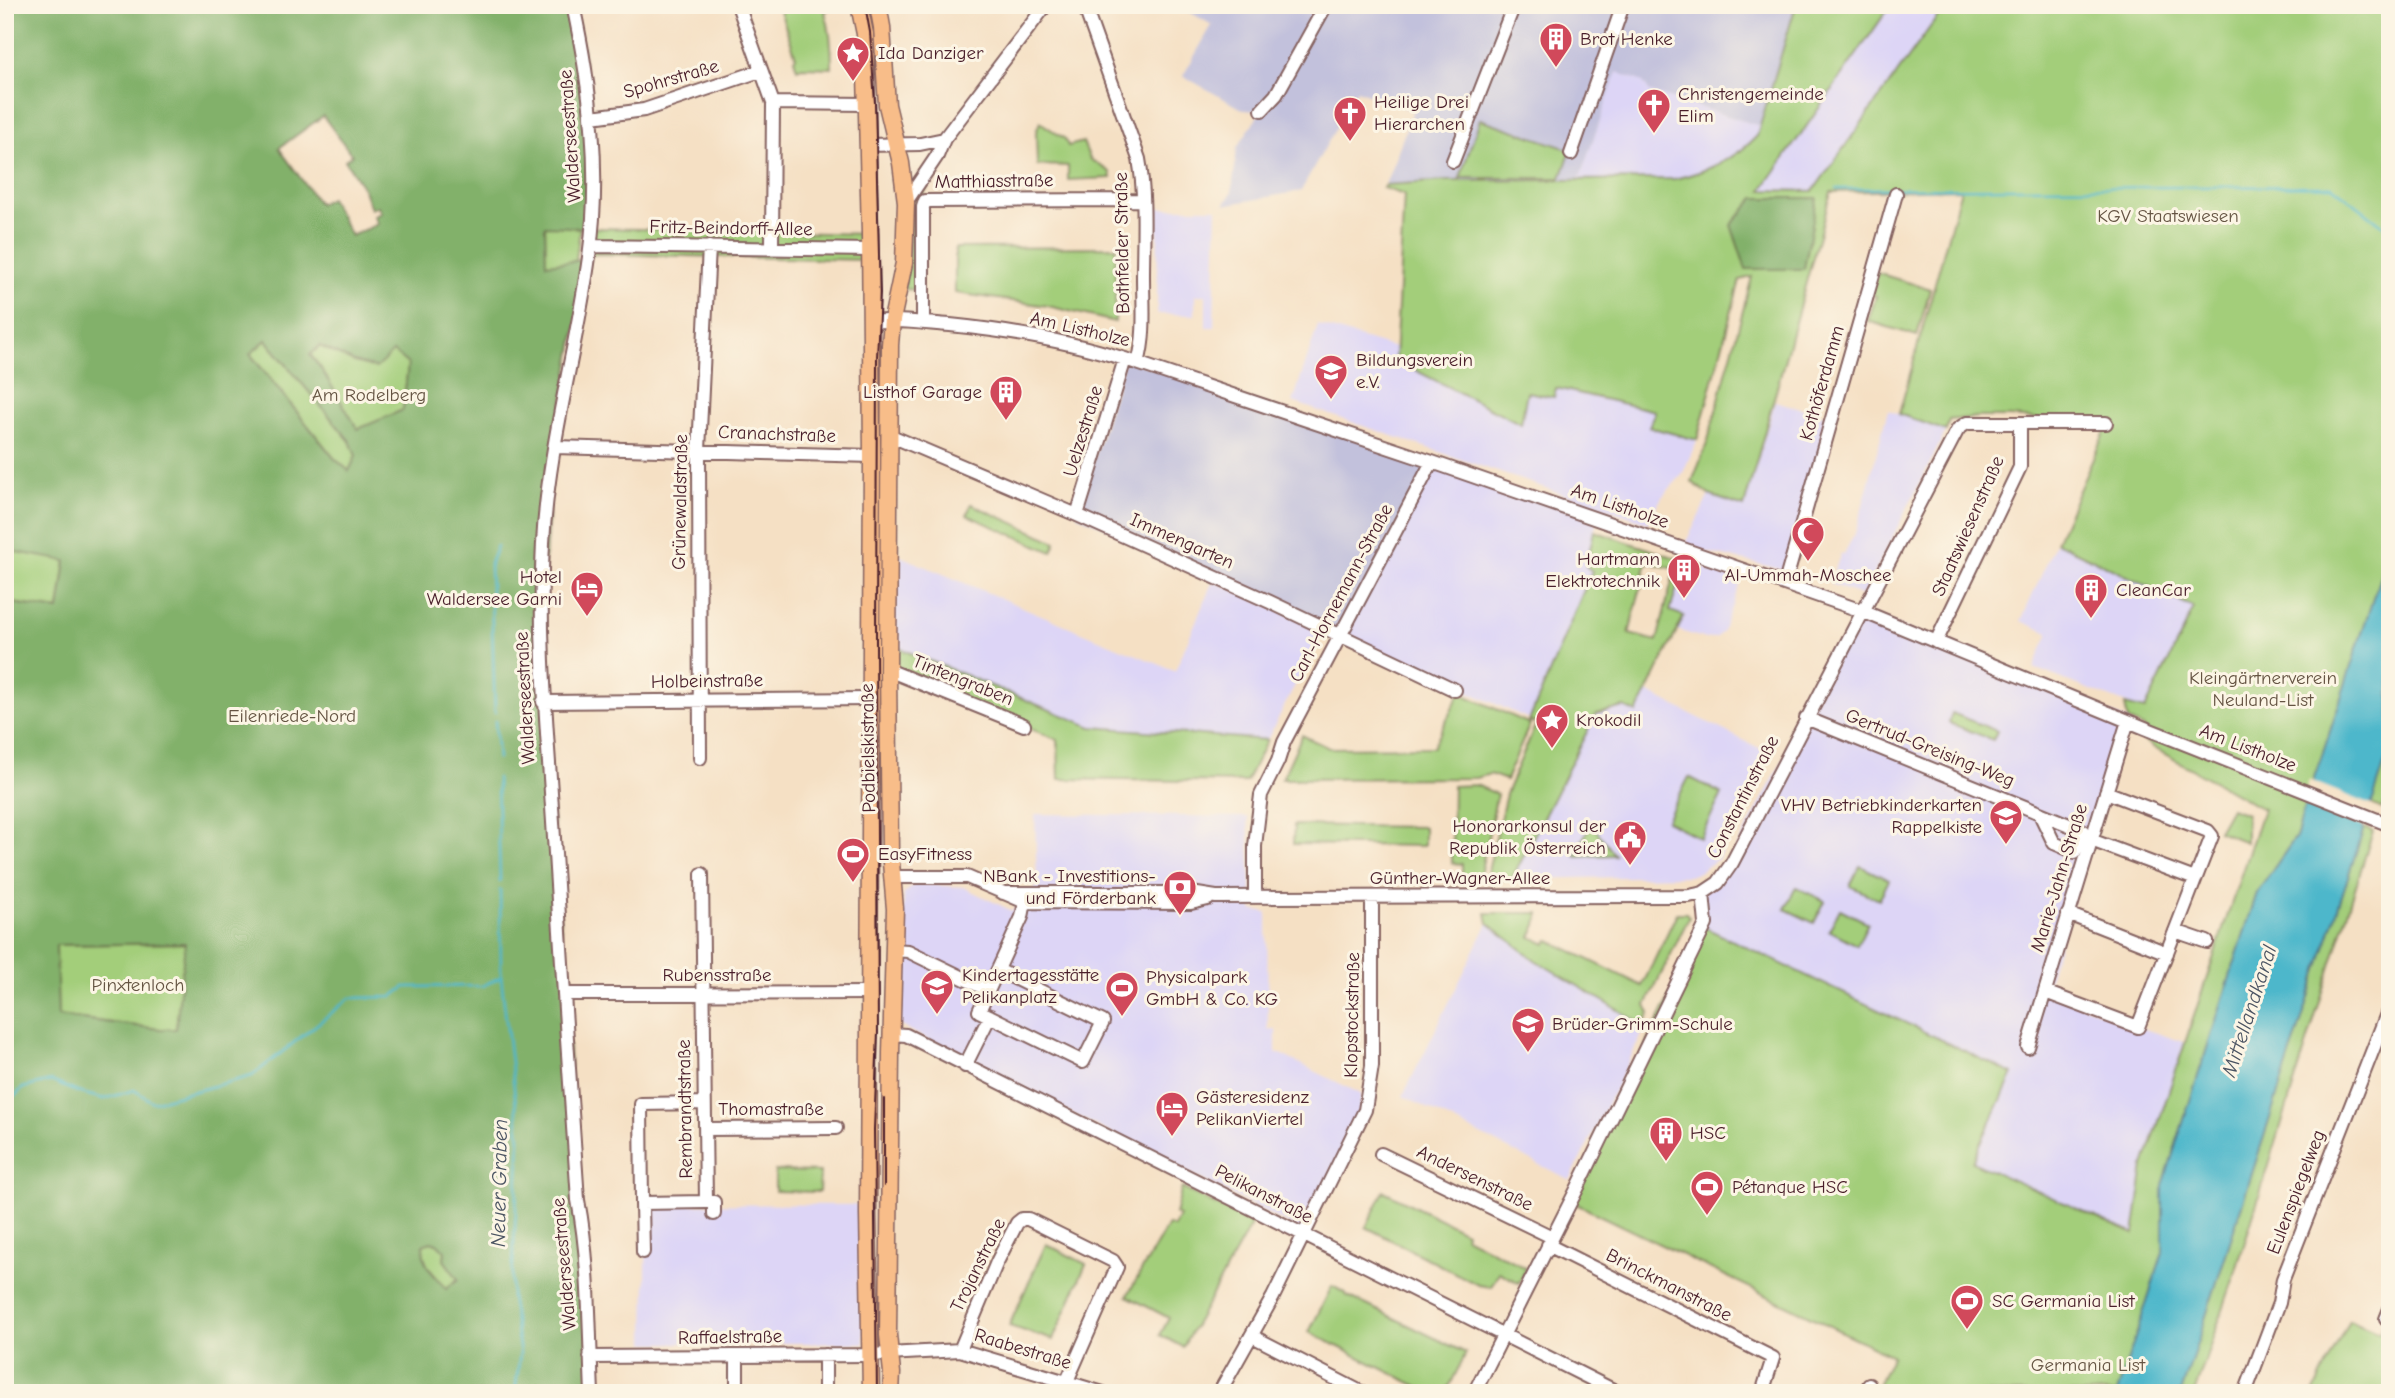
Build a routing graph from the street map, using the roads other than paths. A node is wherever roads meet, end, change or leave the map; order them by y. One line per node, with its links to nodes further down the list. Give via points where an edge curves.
1 (573, 5): 14 (street, Walderseestraße)
2 (738, 5): 10 (street)
3 (859, 5): 12 (main road, Podbielskistraße)
4 (878, 5): 16 (main road, Podbielskistraße, via 887,105)
5 (1046, 5): 15 (street)
6 (1084, 5): 21 (street, Bothfelder Straße, via 1139,159)
7 (1326, 5): 13 (street, via 1276,95)
8 (1514, 5): 19 (street)
9 (1623, 5): 18 (street)
10 (760, 71): 11 (street); 14 (street, Spohrstraße, via 654,107)
11 (773, 103): 12 (street); 25 (street)
12 (866, 104): 17 (main road, Podbielskistraße)
13 (1262, 110)
14 (592, 117): 23 (street, Walderseestraße)
15 (944, 139): 16 (street); 22 (street)
16 (896, 144): 17 (street); 22 (main road, Podbielskistraße)
17 (867, 145): 26 (main road, Podbielskistraße)
18 (1571, 154)
19 (1452, 161)
20 (1896, 194): 39 (street, Kothöferdamm)
21 (1143, 200): 29 (street, Matthiasstraße, via 925,201); 30 (street, Bothfelder Straße, via 1141,352)
22 (906, 202): 27 (main road, Podbielskistraße, via 905,263)
23 (590, 246): 24 (street, Fritz-Beindorff-Allee); 34 (street, Walderseestraße)
24 (709, 247): 25 (street, Fritz-Beindorff-Allee); 35 (street, Grünewaldstraße)
25 (772, 247): 26 (street, Fritz-Beindorff-Allee)
26 (870, 250): 28 (main road, Podbielskistraße)
27 (892, 320): 28 (street, Am Listholze); 29 (street, Am Listholze); 33 (main road, Podbielskistraße)
28 (870, 322): 36 (main road, Podbielskistraße)
29 (923, 323): 30 (street, Am Listholze, via 1026,335)
30 (1131, 361): 37 (street, Am Listholze); 38 (street, Uelzestraße)
31 (2020, 423): 32 (street, Constantinstraße); 40 (street, Constantinstraße, via 1967,423 1958,429); 42 (street, Staatswiesenstraße, via 2020,467)
32 (2106, 423)
33 (890, 435): 38 (street, Immengarten); 43 (main road, Podbielskistraße)
34 (555, 447): 35 (street, Cranachstraße); 47 (street, Walderseestraße, via 543,540)
35 (699, 450): 36 (street, Cranachstraße); 46 (street, Grünewaldstraße)
36 (872, 456): 45 (main road, Podbielskistraße)
37 (1432, 462): 39 (street, Am Listholze); 41 (street, Carl-Hornemann-Straße)
38 (1077, 515): 41 (street, Immengarten)
39 (1785, 583): 40 (street, Am Listholze)
40 (1862, 611): 42 (street, Am Listholze); 48 (street, Constantinstraße)
41 (1340, 635): 44 (street, Immengarten); 63 (street, Carl-Hornemann-Straße, via 1254,794 1250,815)
42 (1936, 642): 49 (street, Am Listholze)
43 (888, 670): 50 (street, Tintengraben); 58 (main road, Podbielskistraße)
44 (1455, 690)
45 (871, 699): 46 (street, Holbeinstraße); 57 (main road, Podbielskistraße)
46 (699, 701): 47 (street, Holbeinstraße); 51 (street, Grünewaldstraße)
47 (543, 702): 75 (street, Walderseestraße)
48 (1805, 718): 53 (street, Gertrud-Greising-Weg); 61 (street, Constantinstraße, via 1726,873)
49 (2128, 721): 52 (street, Marie-Jahn-Straße); 54 (street, Am Listholze)
50 (1024, 725)
51 (700, 758)
52 (2106, 792): 55 (street, Marie-Jahn-Straße); 59 (street, via 2211,833)
53 (2040, 814)
54 (2385, 823)
55 (2091, 840): 59 (street); 66 (street, Marie-Jahn-Straße)
56 (702, 874): 76 (street, Rembrandtstraße)
57 (872, 876): 58 (main road); 74 (main road, Podbielskistraße)
58 (893, 877): 60 (street, Günther-Wagner-Allee, via 967,877); 69 (main road, Podbielskistraße)
59 (2195, 879): 67 (street)
60 (1003, 893): 62 (street, Günther-Wagner-Allee, via 1191,892); 65 (street, Günther-Wagner-Allee)
61 (1703, 893): 64 (street, Günther-Wagner-Allee, via 1678,897); 91 (street, via 1706,924)
62 (1216, 897): 63 (street, Günther-Wagner-Allee); 65 (street, Günther-Wagner-Allee, via 1191,903)
63 (1255, 897): 64 (street, Günther-Wagner-Allee)
64 (1372, 897): 90 (street, Klopstockstraße, via 1370,1087 1359,1126)
65 (1025, 902): 71 (street, via 1023,917)
66 (2068, 914): 70 (street); 73 (street, Marie-Jahn-Straße)
67 (2175, 931): 68 (street); 70 (street)
68 (2207, 942)
69 (893, 950): 72 (street, via 908,951); 80 (main road, Podbielskistraße)
70 (2167, 953): 73 (street, via 2138,1027)
71 (998, 970): 72 (street); 78 (street, via 1103,1022 1083,1062)
72 (988, 990): 78 (street, via 979,1011)
73 (2045, 992): 81 (street, Marie-Jahn-Straße)
74 (870, 993): 76 (street, Rubensstraße); 79 (main road, Podbielskistraße)
75 (564, 994): 76 (street, Rubensstraße); 100 (street, Walderseestraße)
76 (702, 995): 83 (street, Rembrandtstraße)
77 (2390, 1006): 113 (street, Eulenspiegelweg, via 2283,1279 2279,1303)
78 (990, 1016): 82 (street)
79 (869, 1033): 80 (main road); 97 (main road, Podbielskistraße)
80 (891, 1034): 82 (street, Pelikanstraße, via 906,1035); 96 (main road, Podbielskistraße)
81 (2028, 1047)
82 (965, 1066): 90 (street, Pelikanstraße)
83 (704, 1103): 85 (street, Rembrandtstraße); 88 (street, via 640,1098)
84 (836, 1128): 85 (street, Thomastraße)
85 (705, 1129): 87 (street, Rembrandtstraße)
86 (1381, 1154): 91 (street, Andersenstraße)
87 (706, 1202): 88 (street); 89 (street, Rembrandtstraße, via 714,1202)
88 (642, 1203): 92 (street)
89 (714, 1214)
90 (1304, 1235): 93 (street, Pelikanstraße); 94 (street, Klopstockstraße)
91 (1550, 1241): 93 (street); 112 (street, Brinckmanstraße, via 1773,1359)
92 (643, 1252)
93 (1503, 1335): 110 (street); 111 (street, Pelikanstraße)
94 (1252, 1336): 108 (street, Klopstockstraße); 109 (street)
95 (960, 1350): 96 (street, Raabestraße); 101 (street, Raabestraße); 101 (street, Trojanstraße, via 1012,1233 1022,1219 1028,1219 1117,1267)
96 (890, 1354): 97 (street); 106 (main road, Podbielskistraße)
97 (870, 1355): 99 (street, Raffaelstraße); 105 (main road, Podbielskistraße)
98 (737, 1356): 99 (street, Raffaelstraße); 100 (street, Raffaelstraße); 103 (street)
99 (825, 1356): 104 (street)
100 (590, 1357): 102 (street, Walderseestraße)
101 (1067, 1381): 107 (street, Raabestraße)
102 (592, 1393)
103 (737, 1393)
104 (825, 1393)
105 (871, 1393)
106 (891, 1393)
107 (1103, 1393)
108 (1219, 1393)
109 (1363, 1393)
110 (1474, 1393)
111 (1619, 1393)
112 (1762, 1393)
113 (2245, 1393)

